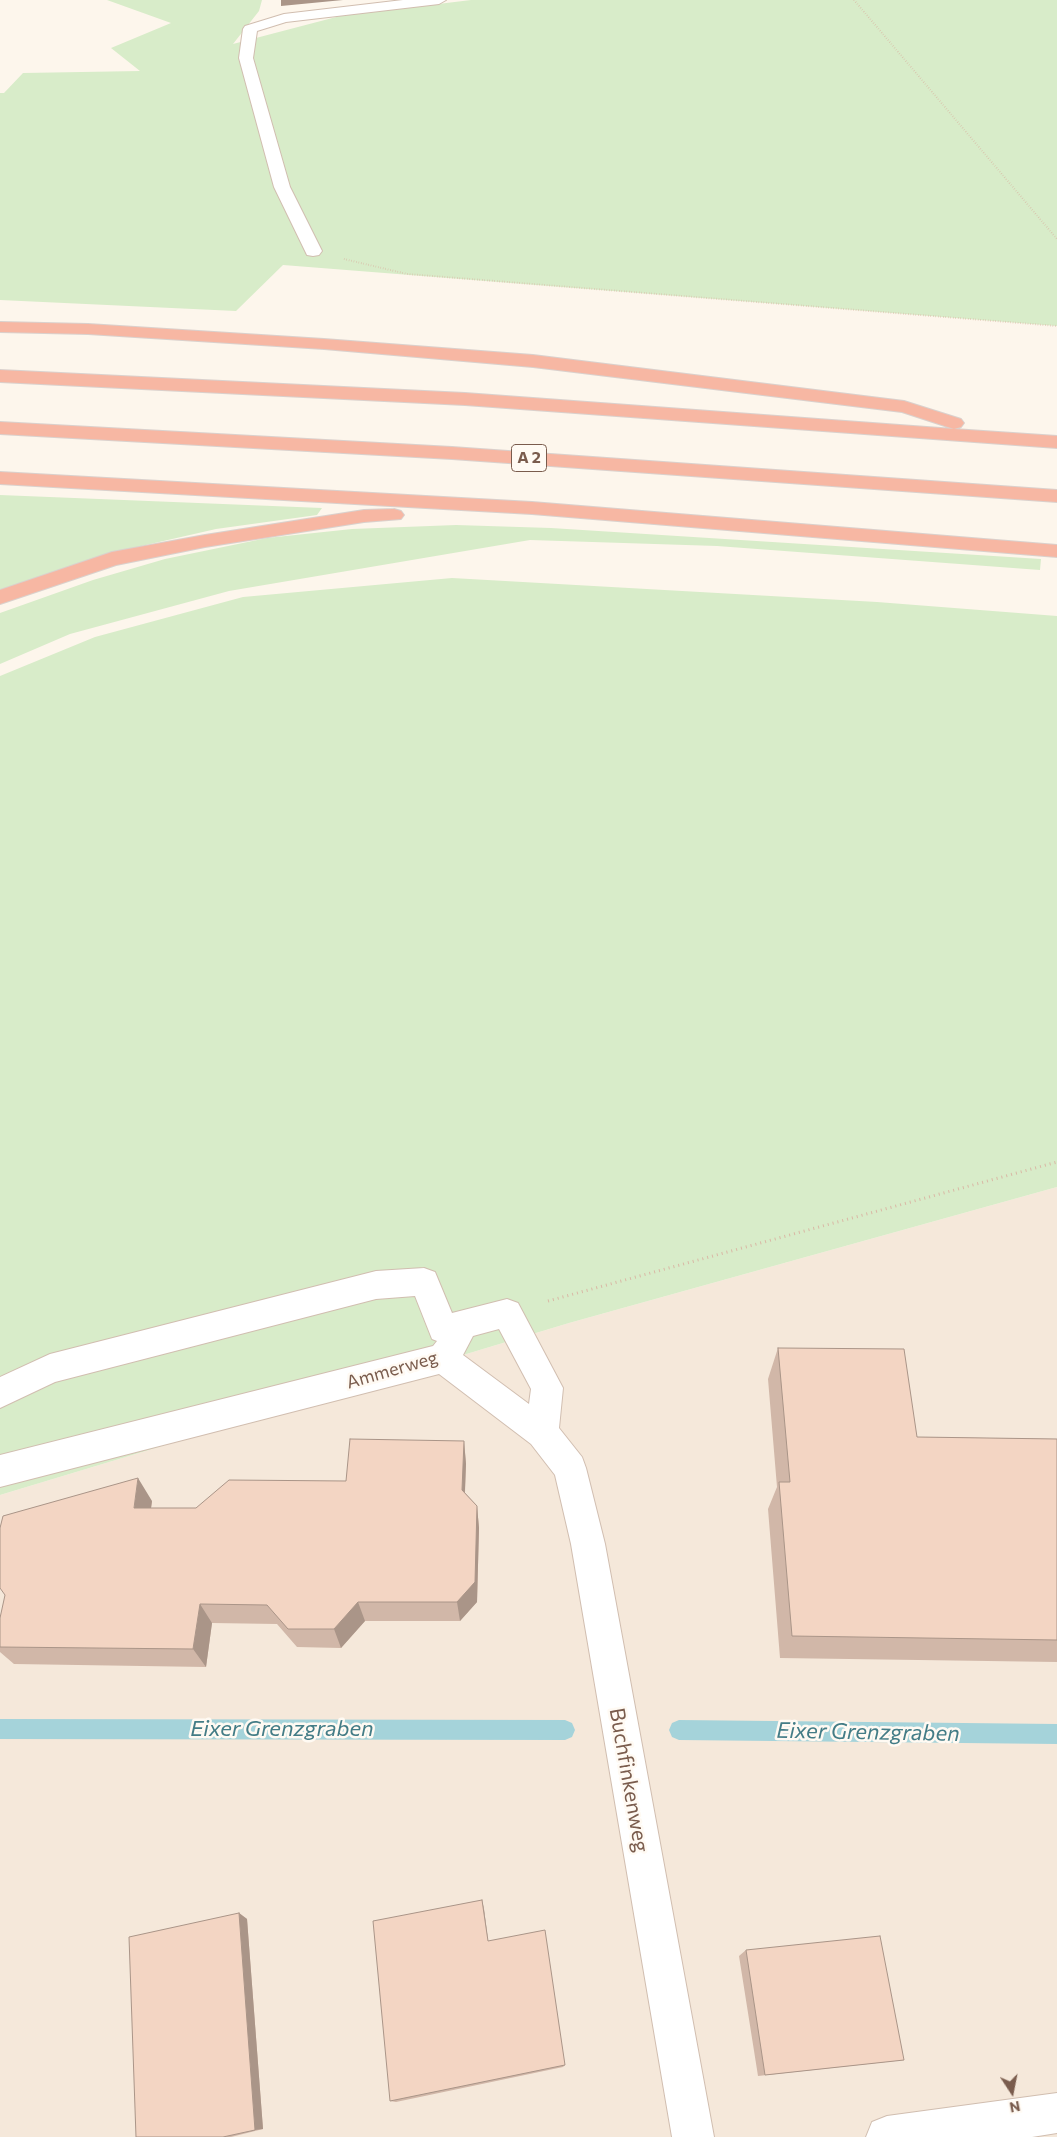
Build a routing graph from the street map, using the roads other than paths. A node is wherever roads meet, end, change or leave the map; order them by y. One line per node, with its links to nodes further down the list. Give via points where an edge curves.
1 (439, 0): 2 (street, via 284,18 250,29 246,58 282,187)
2 (313, 251)
3 (0, 326): 6 (highway, via 324,344 533,361 904,407)
4 (0, 376): 6 (highway, via 465,399)
5 (0, 428): 9 (highway, A 2, via 452,453)
6 (998, 437): 7 (highway)
7 (1057, 442)
8 (0, 478): 10 (highway)
9 (1057, 496)
10 (532, 508): 11 (highway); 12 (highway, via 364,516 205,541 112,560)
11 (1057, 551)
12 (0, 597)
13 (443, 1344): 14 (street, Ammerweg, via 424,1282 376,1285 50,1369); 15 (street, Buchfinkenweg); 15 (street, via 507,1312 547,1388); 16 (street, Ammerweg)
14 (0, 1393)
15 (542, 1433): 18 (street, Buchfinkenweg, via 570,1468 588,1544)
16 (0, 1471)
17 (1057, 2113): 19 (street)
18 (693, 2137)
19 (887, 2137)

